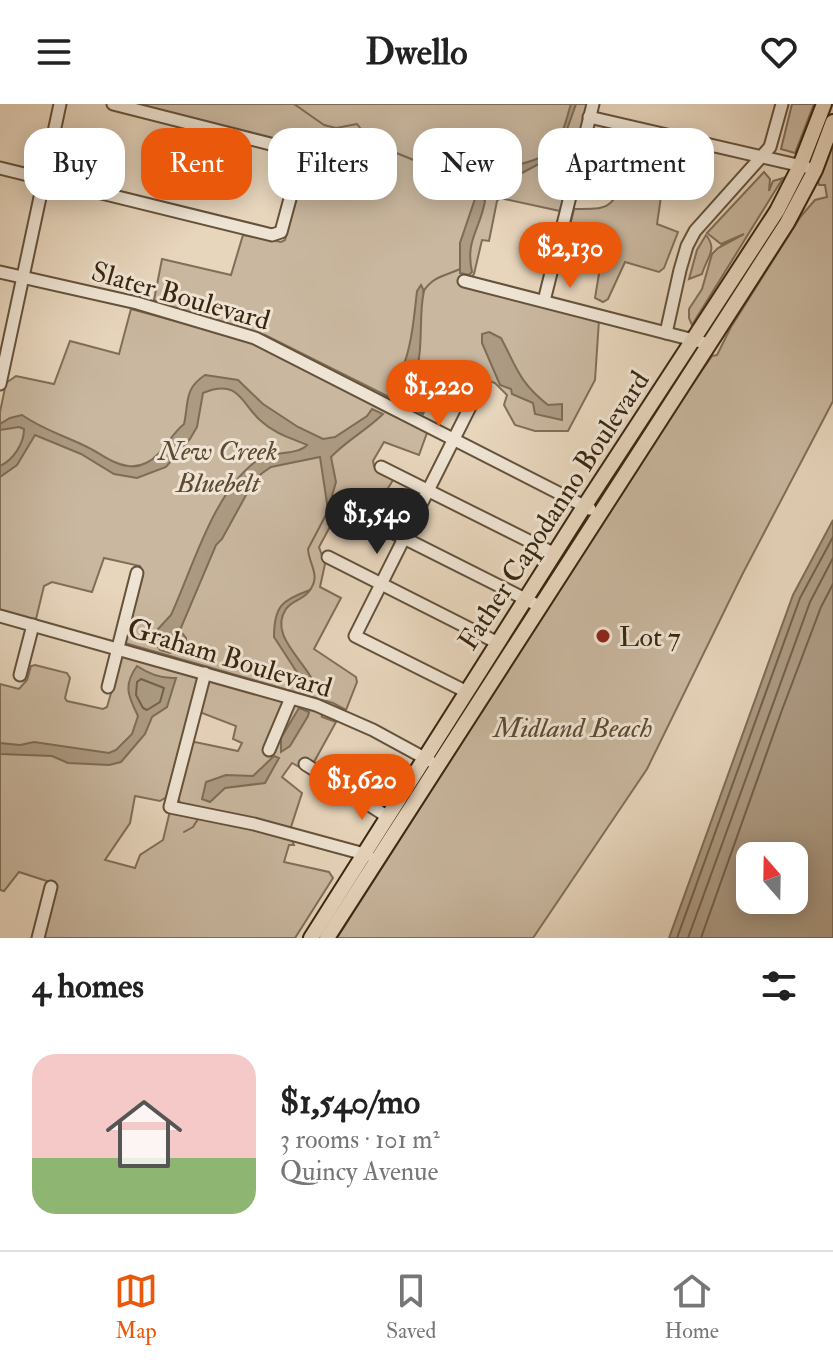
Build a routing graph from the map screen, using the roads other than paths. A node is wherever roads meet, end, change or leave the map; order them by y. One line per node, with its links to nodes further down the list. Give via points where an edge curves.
1 (60, 104): 8 (street)
2 (113, 104): 13 (street, via 295,150 301,158 278,234)
3 (593, 104): 6 (street)
4 (782, 104): 9 (street)
5 (824, 104): 11 (main road, Father Capodanno Boulevard)
6 (589, 117): 9 (street); 18 (street)
7 (833, 122): 11 (main road, Father Capodanno Boulevard)
8 (55, 128)
9 (763, 158): 11 (street); 19 (street, via 695,231)
10 (0, 168): 12 (street)
11 (807, 168): 20 (main road, Father Capodanno Boulevard); 21 (main road, Father Capodanno Boulevard, via 787,223)
12 (24, 174)
13 (125, 199)
14 (39, 200): 16 (street)
15 (0, 272): 16 (street, Slater Boulevard)
16 (22, 278): 23 (street); 24 (street, Slater Boulevard, via 137,303 255,338)
17 (464, 281): 18 (street)
18 (544, 301): 19 (street)
19 (666, 333): 20 (street)
20 (694, 340): 21 (street); 27 (main road, Father Capodanno Boulevard)
21 (709, 344): 27 (main road, Father Capodanno Boulevard)
22 (483, 381): 24 (street)
23 (0, 384)
24 (454, 438): 26 (street); 27 (street, Slater Boulevard)
25 (381, 467): 26 (street)
26 (430, 492): 29 (street); 30 (street)
27 (592, 510): 30 (main road, Father Capodanno Boulevard); 34 (main road, Father Capodanno Boulevard)
28 (366, 519): 29 (street)
29 (406, 539): 33 (street); 34 (street)
30 (555, 554): 34 (main road, Father Capodanno Boulevard)
31 (328, 557): 33 (street)
32 (137, 573): 38 (street)
33 (382, 585): 37 (street); 42 (street, via 355,636)
34 (533, 603): 37 (main road, Father Capodanno Boulevard); 45 (main road, Father Capodanno Boulevard)
35 (0, 616): 36 (street, Graham Boulevard)
36 (33, 625): 38 (street, Graham Boulevard); 40 (street)
37 (498, 643): 42 (main road, Father Capodanno Boulevard)
38 (119, 648): 39 (street, Graham Boulevard); 41 (street)
39 (205, 673): 43 (street, Graham Boulevard); 48 (street, via 170,807 254,824)
40 (20, 675)
41 (108, 687)
42 (467, 692): 45 (main road, Father Capodanno Boulevard)
43 (291, 698): 44 (street); 45 (street, Graham Boulevard, via 373,730)
44 (269, 750)
45 (431, 761): 47 (main road, Father Capodanno Boulevard); 48 (main road, Father Capodanno Boulevard)
46 (305, 764): 47 (street)
47 (388, 817): 48 (main road, Father Capodanno Boulevard)
48 (371, 860): 51 (main road, Father Capodanno Boulevard); 52 (main road, Father Capodanno Boulevard)
49 (51, 887): 50 (street)
50 (38, 938)
51 (311, 938)
52 (327, 938)

